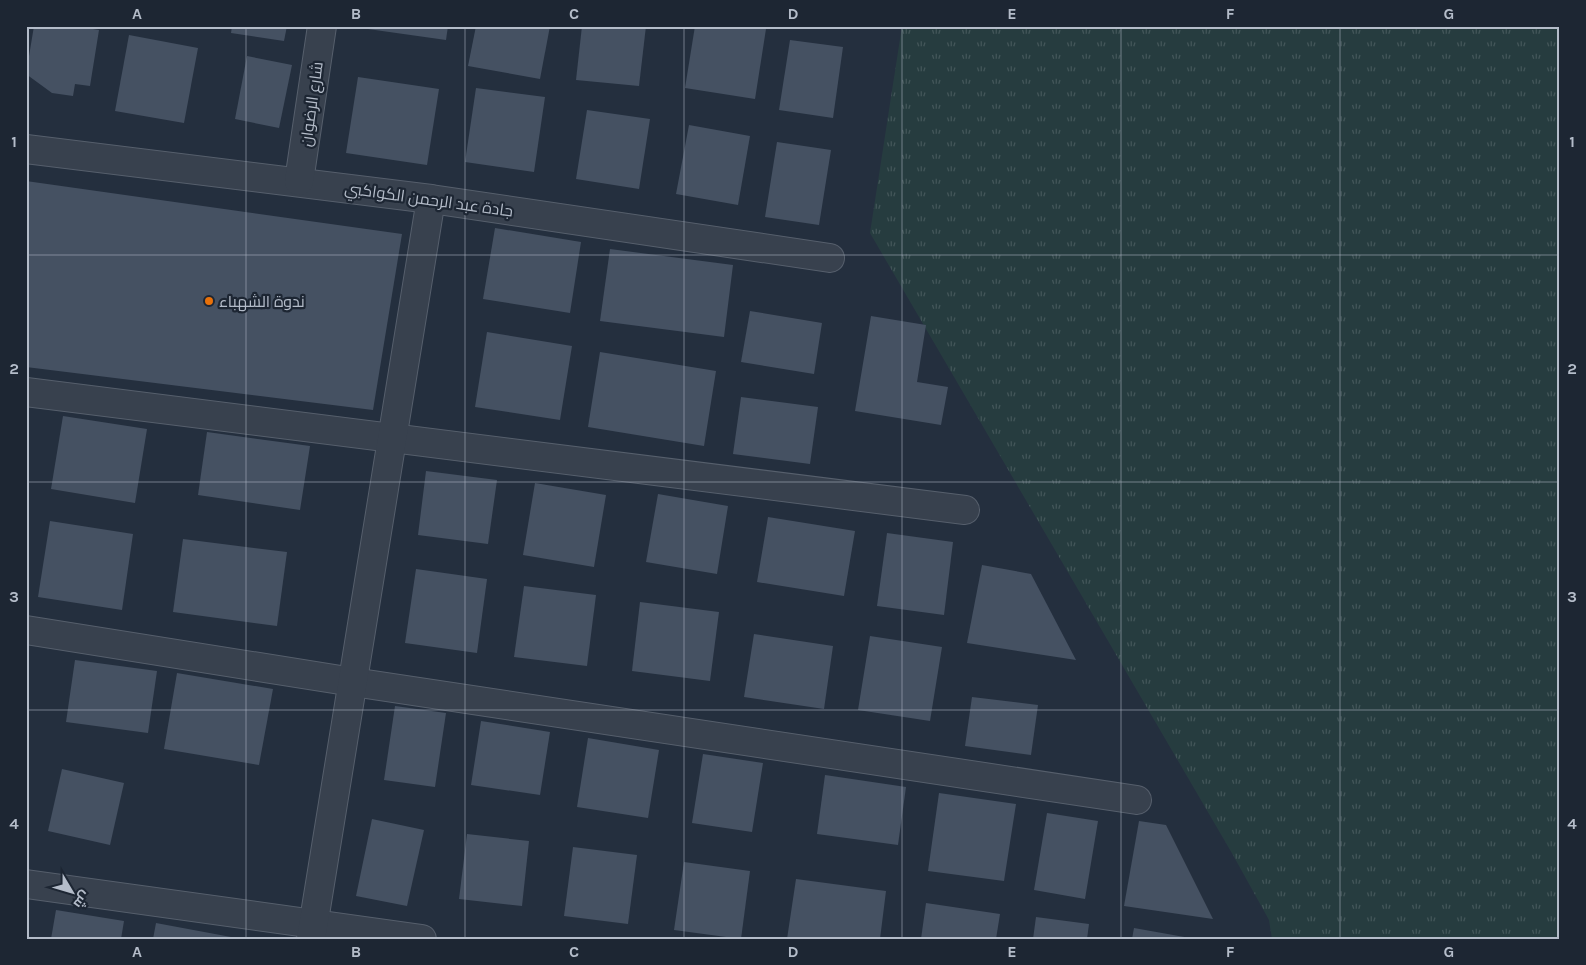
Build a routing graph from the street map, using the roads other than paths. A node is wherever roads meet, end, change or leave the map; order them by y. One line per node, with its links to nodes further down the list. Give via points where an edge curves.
1 (322, 26): 3 (street, شارع الرضوان)
2 (26, 149): 3 (street, جادة عبد الرحمن الكواكبي)
3 (299, 182): 4 (street, جادة عبد الرحمن الكواكبي)
4 (431, 199): 5 (street, جادة عبد الرحمن الكواكبي); 7 (street)
5 (830, 258)
6 (26, 392): 7 (street)
7 (394, 438): 8 (street); 10 (street)
8 (965, 510)
9 (26, 630): 10 (street)
10 (353, 682): 11 (street); 13 (street)
11 (1137, 800)
12 (26, 884): 13 (street)
13 (312, 931): 14 (street)
14 (422, 939)

